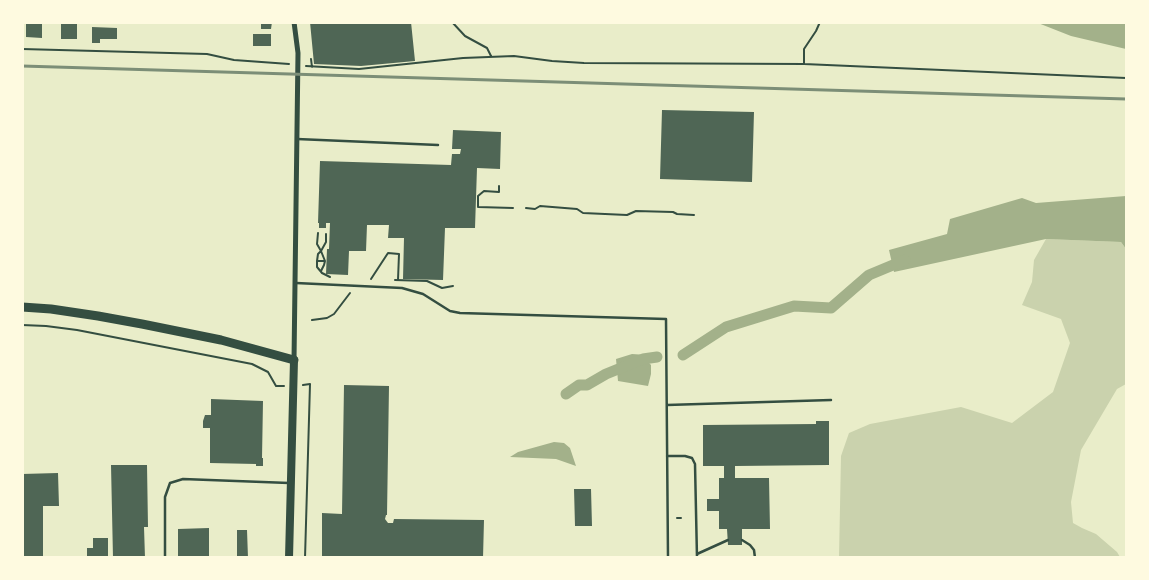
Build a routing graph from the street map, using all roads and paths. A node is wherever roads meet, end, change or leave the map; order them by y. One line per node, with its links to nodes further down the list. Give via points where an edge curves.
1 (294, 22): 10 (street, via 298,53)
2 (452, 22): 5 (path, via 465,36 487,48)
3 (820, 22): 8 (path, via 804,49)
4 (22, 49): 7 (path, via 208,54 234,60)
5 (492, 56): 6 (path, via 359,69 311,67); 8 (path, via 584,63)
6 (311, 59)
7 (273, 62)
8 (804, 64): 9 (path)
9 (1126, 78)
10 (297, 139): 11 (lane); 23 (street)
11 (438, 145)
12 (499, 186): 13 (path, via 499,192 484,191 478,196 478,207)
13 (513, 208)
14 (526, 208): 15 (path, via 576,208 583,213 628,215 636,211)
15 (694, 215)
16 (318, 233): 18 (path)
17 (326, 234): 18 (path, via 326,242)
18 (320, 251): 19 (path); 20 (path)
19 (317, 261): 20 (path); 20 (path, via 320,271)
20 (325, 261)
21 (371, 279): 22 (path, via 388,253 399,254)
22 (398, 280)
23 (295, 282): 24 (lane); 28 (street)
24 (356, 285): 26 (path, via 334,314); 31 (lane, via 408,289 460,313 666,319)
25 (22, 308): 28 (main road, via 51,309 142,324 221,340)
26 (312, 320)
27 (22, 325): 29 (path, via 77,330 252,364 268,372 276,386)
28 (294, 360): 29 (main road)
29 (293, 385): 33 (main road); 41 (path, via 310,384)
30 (831, 400): 31 (lane)
31 (667, 405): 32 (lane)
32 (667, 456): 38 (lane, via 692,458 695,464); 42 (lane)
33 (291, 483): 39 (lane, via 183,479 170,483 165,497); 40 (main road)
34 (677, 518): 35 (path)
35 (681, 518)
36 (728, 540): 38 (lane)
37 (742, 540): 43 (lane, via 754,550)
38 (697, 556)
39 (165, 558)
40 (289, 558)
41 (306, 558)
42 (668, 558)
43 (755, 558)

